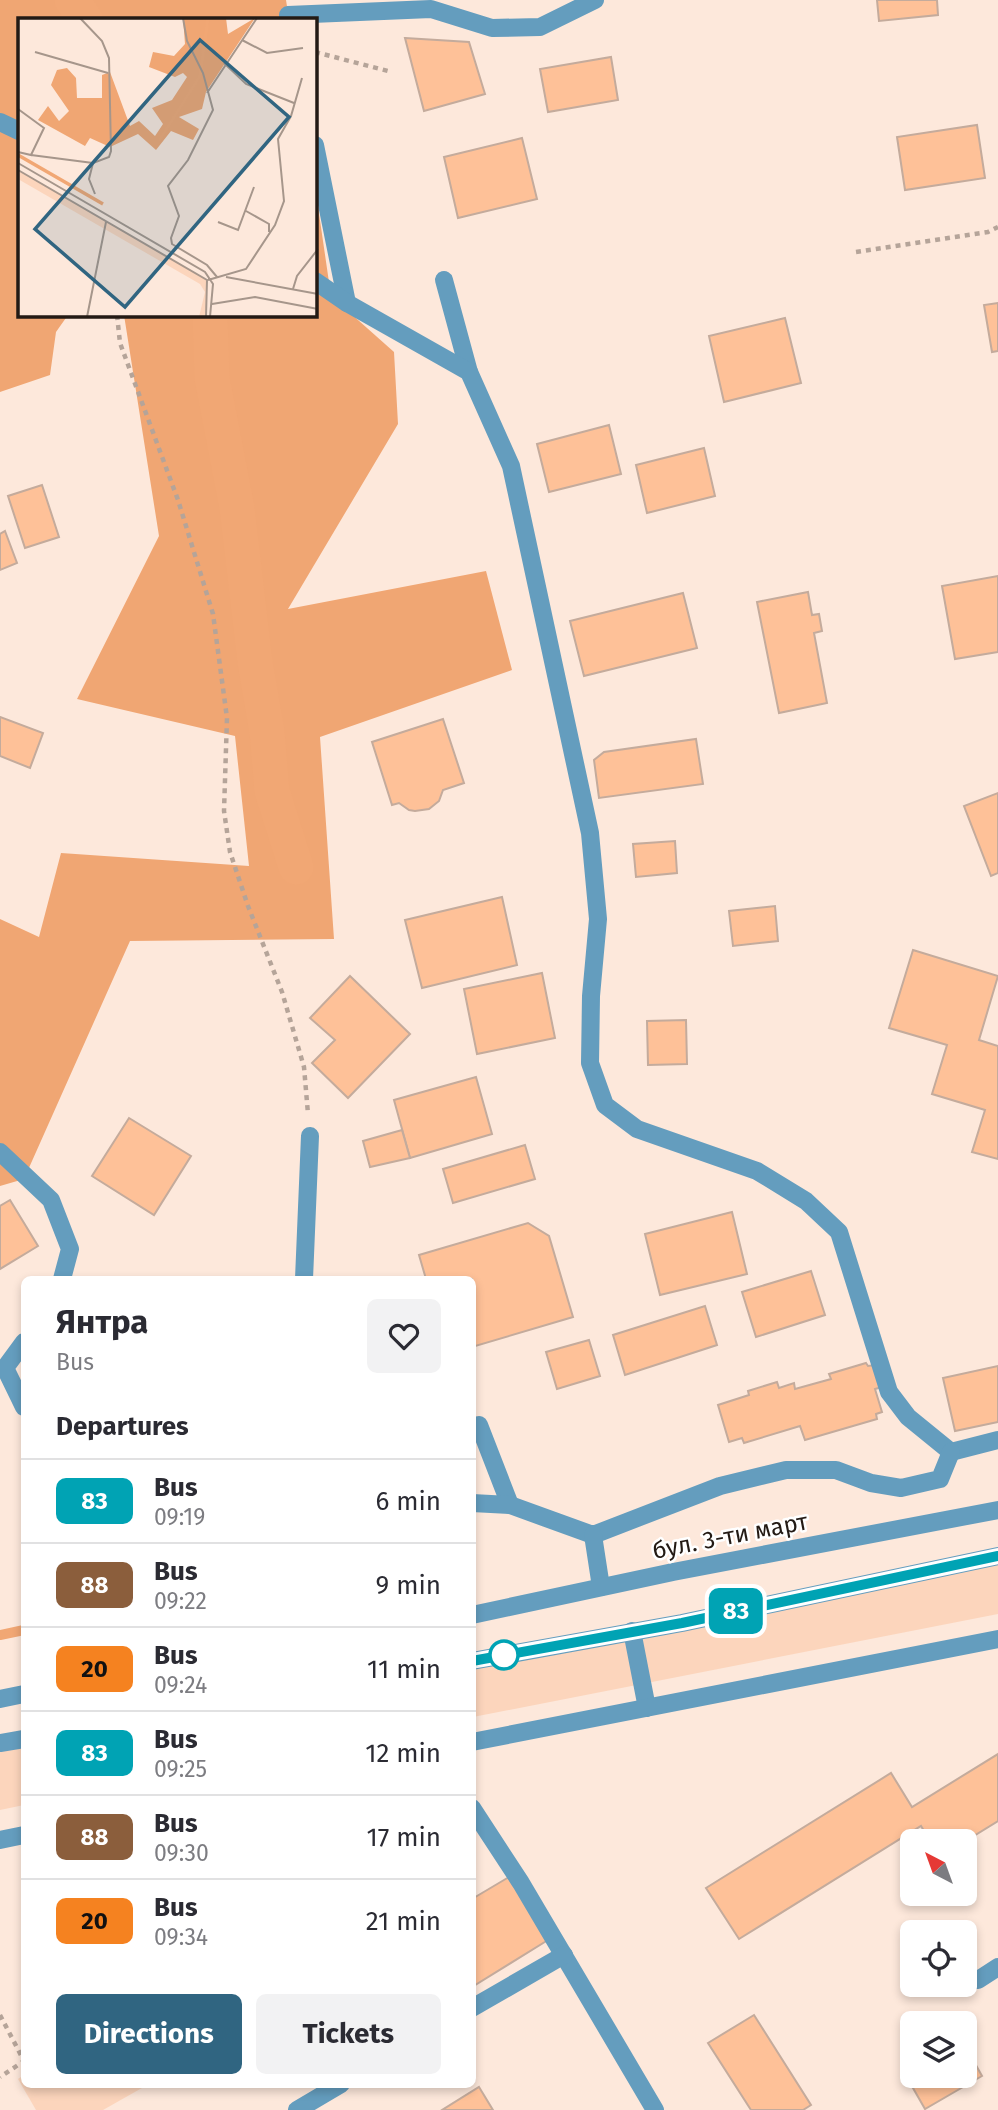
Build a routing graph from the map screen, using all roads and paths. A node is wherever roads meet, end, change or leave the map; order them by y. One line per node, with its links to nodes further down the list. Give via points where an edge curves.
1 (595, 0): 2 (street, via 540,27 492,28 431,9)
2 (288, 11)
3 (317, 52): 4 (path)
4 (388, 71)
5 (0, 122): 6 (street)
6 (18, 131)
7 (317, 155): 12 (street)
8 (998, 227): 9 (path)
9 (856, 251)
10 (444, 280): 14 (street)
11 (317, 282): 12 (street)
12 (347, 303): 14 (street)
13 (117, 317): 15 (path, via 120,343 178,500 213,614 227,718 224,811 230,852 282,992 304,1067)
14 (469, 372): 24 (street, via 511,466 590,833 598,919 590,1063 605,1105 637,1129 757,1171 806,1201 839,1231 889,1392 908,1417)
15 (310, 1136): 18 (street)
16 (0, 1152): 17 (street, via 51,1200 70,1249)
17 (62, 1276)
18 (304, 1276)
19 (21, 1346): 20 (street)
20 (2, 1369): 21 (street)
21 (21, 1402)
22 (479, 1425): 26 (street)
23 (998, 1440): 24 (street)
24 (951, 1452): 28 (street, via 940,1479 901,1488 836,1470 786,1470 720,1486)
25 (476, 1503): 26 (street)
26 (510, 1505): 28 (street)
27 (998, 1510): 30 (street, бул. 3-ти март)
28 (593, 1535): 30 (street)
29 (998, 1556): 32 (street)
30 (601, 1587): 31 (street, бул. 3-ти март)
31 (476, 1614)
32 (632, 1631): 34 (street); 37 (street)
33 (998, 1640): 37 (street)
34 (476, 1660)
35 (21, 1695): 36 (street)
36 (0, 1699)
37 (647, 1708): 39 (street)
38 (21, 1740): 40 (street)
39 (476, 1741)
40 (0, 1743)
41 (476, 1814): 44 (street)
42 (21, 1836): 43 (street)
43 (0, 1840)
44 (564, 1955): 47 (street); 54 (street)
45 (998, 1967): 46 (street)
46 (978, 1980)
47 (476, 2006)
48 (0, 2015): 49 (path)
49 (21, 2055)
50 (21, 2063): 51 (path)
51 (0, 2077)
52 (334, 2088): 53 (street)
53 (297, 2110)
54 (655, 2110)

